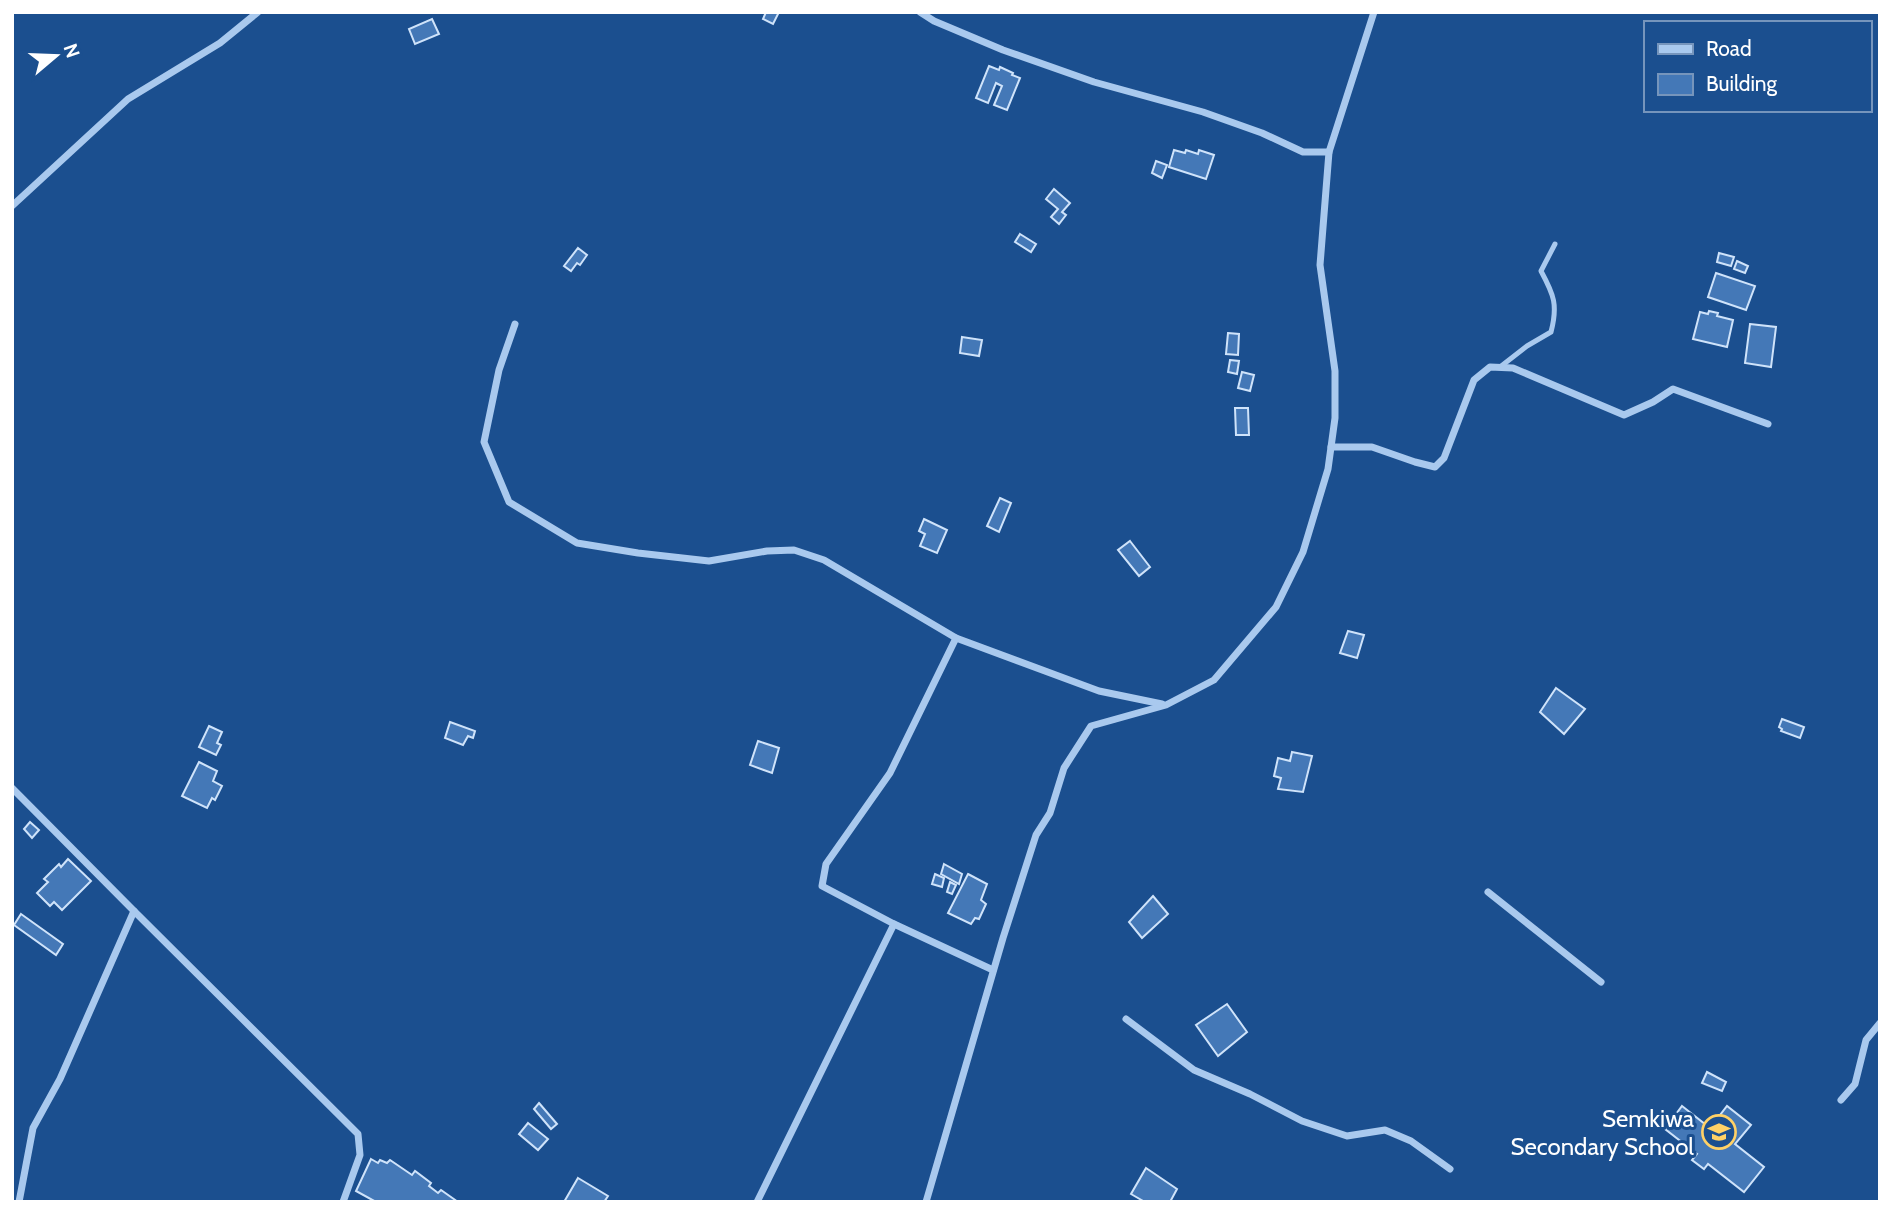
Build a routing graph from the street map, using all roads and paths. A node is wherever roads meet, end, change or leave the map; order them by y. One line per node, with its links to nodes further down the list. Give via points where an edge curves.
1 (258, 12): 5 (street, via 220,43 128,99)
2 (920, 12): 4 (street, via 1003,50 1094,82 1203,112 1303,152)
3 (1374, 12): 4 (street)
4 (1329, 152): 10 (street, via 1320,265 1335,370)
5 (12, 206)
6 (1555, 244): 8 (lane, via 1541,271 1556,313 1551,332)
7 (515, 324): 11 (street, via 499,370 484,442 509,502 576,543 638,554 709,561 794,550 824,560)
8 (1500, 368): 9 (street, via 1513,368 1624,415 1673,389); 10 (street, via 1490,367 1474,380 1444,458 1435,467 1373,447)
9 (1768, 424)
10 (1331, 447): 12 (street, via 1303,552 1276,607 1214,680)
11 (956, 638): 12 (street, via 1099,691); 16 (street, via 890,773 826,864 822,886)
12 (1166, 705): 17 (street, via 1091,726 1064,768 1050,813 1036,835)
13 (12, 788): 15 (street)
14 (1488, 892): 18 (street)
15 (134, 911): 23 (street, via 60,1079 33,1128); 24 (street, via 358,1134 360,1154)
16 (894, 924): 17 (street); 25 (street)
17 (993, 970): 26 (street)
18 (1601, 982)
19 (1126, 1019): 22 (street, via 1194,1070 1302,1121 1347,1136 1385,1130 1411,1141)
20 (1880, 1023): 21 (street, via 1866,1040 1855,1084)
21 (1841, 1100)
22 (1450, 1169)
23 (19, 1202)
24 (343, 1202)
25 (757, 1202)
26 (926, 1202)

